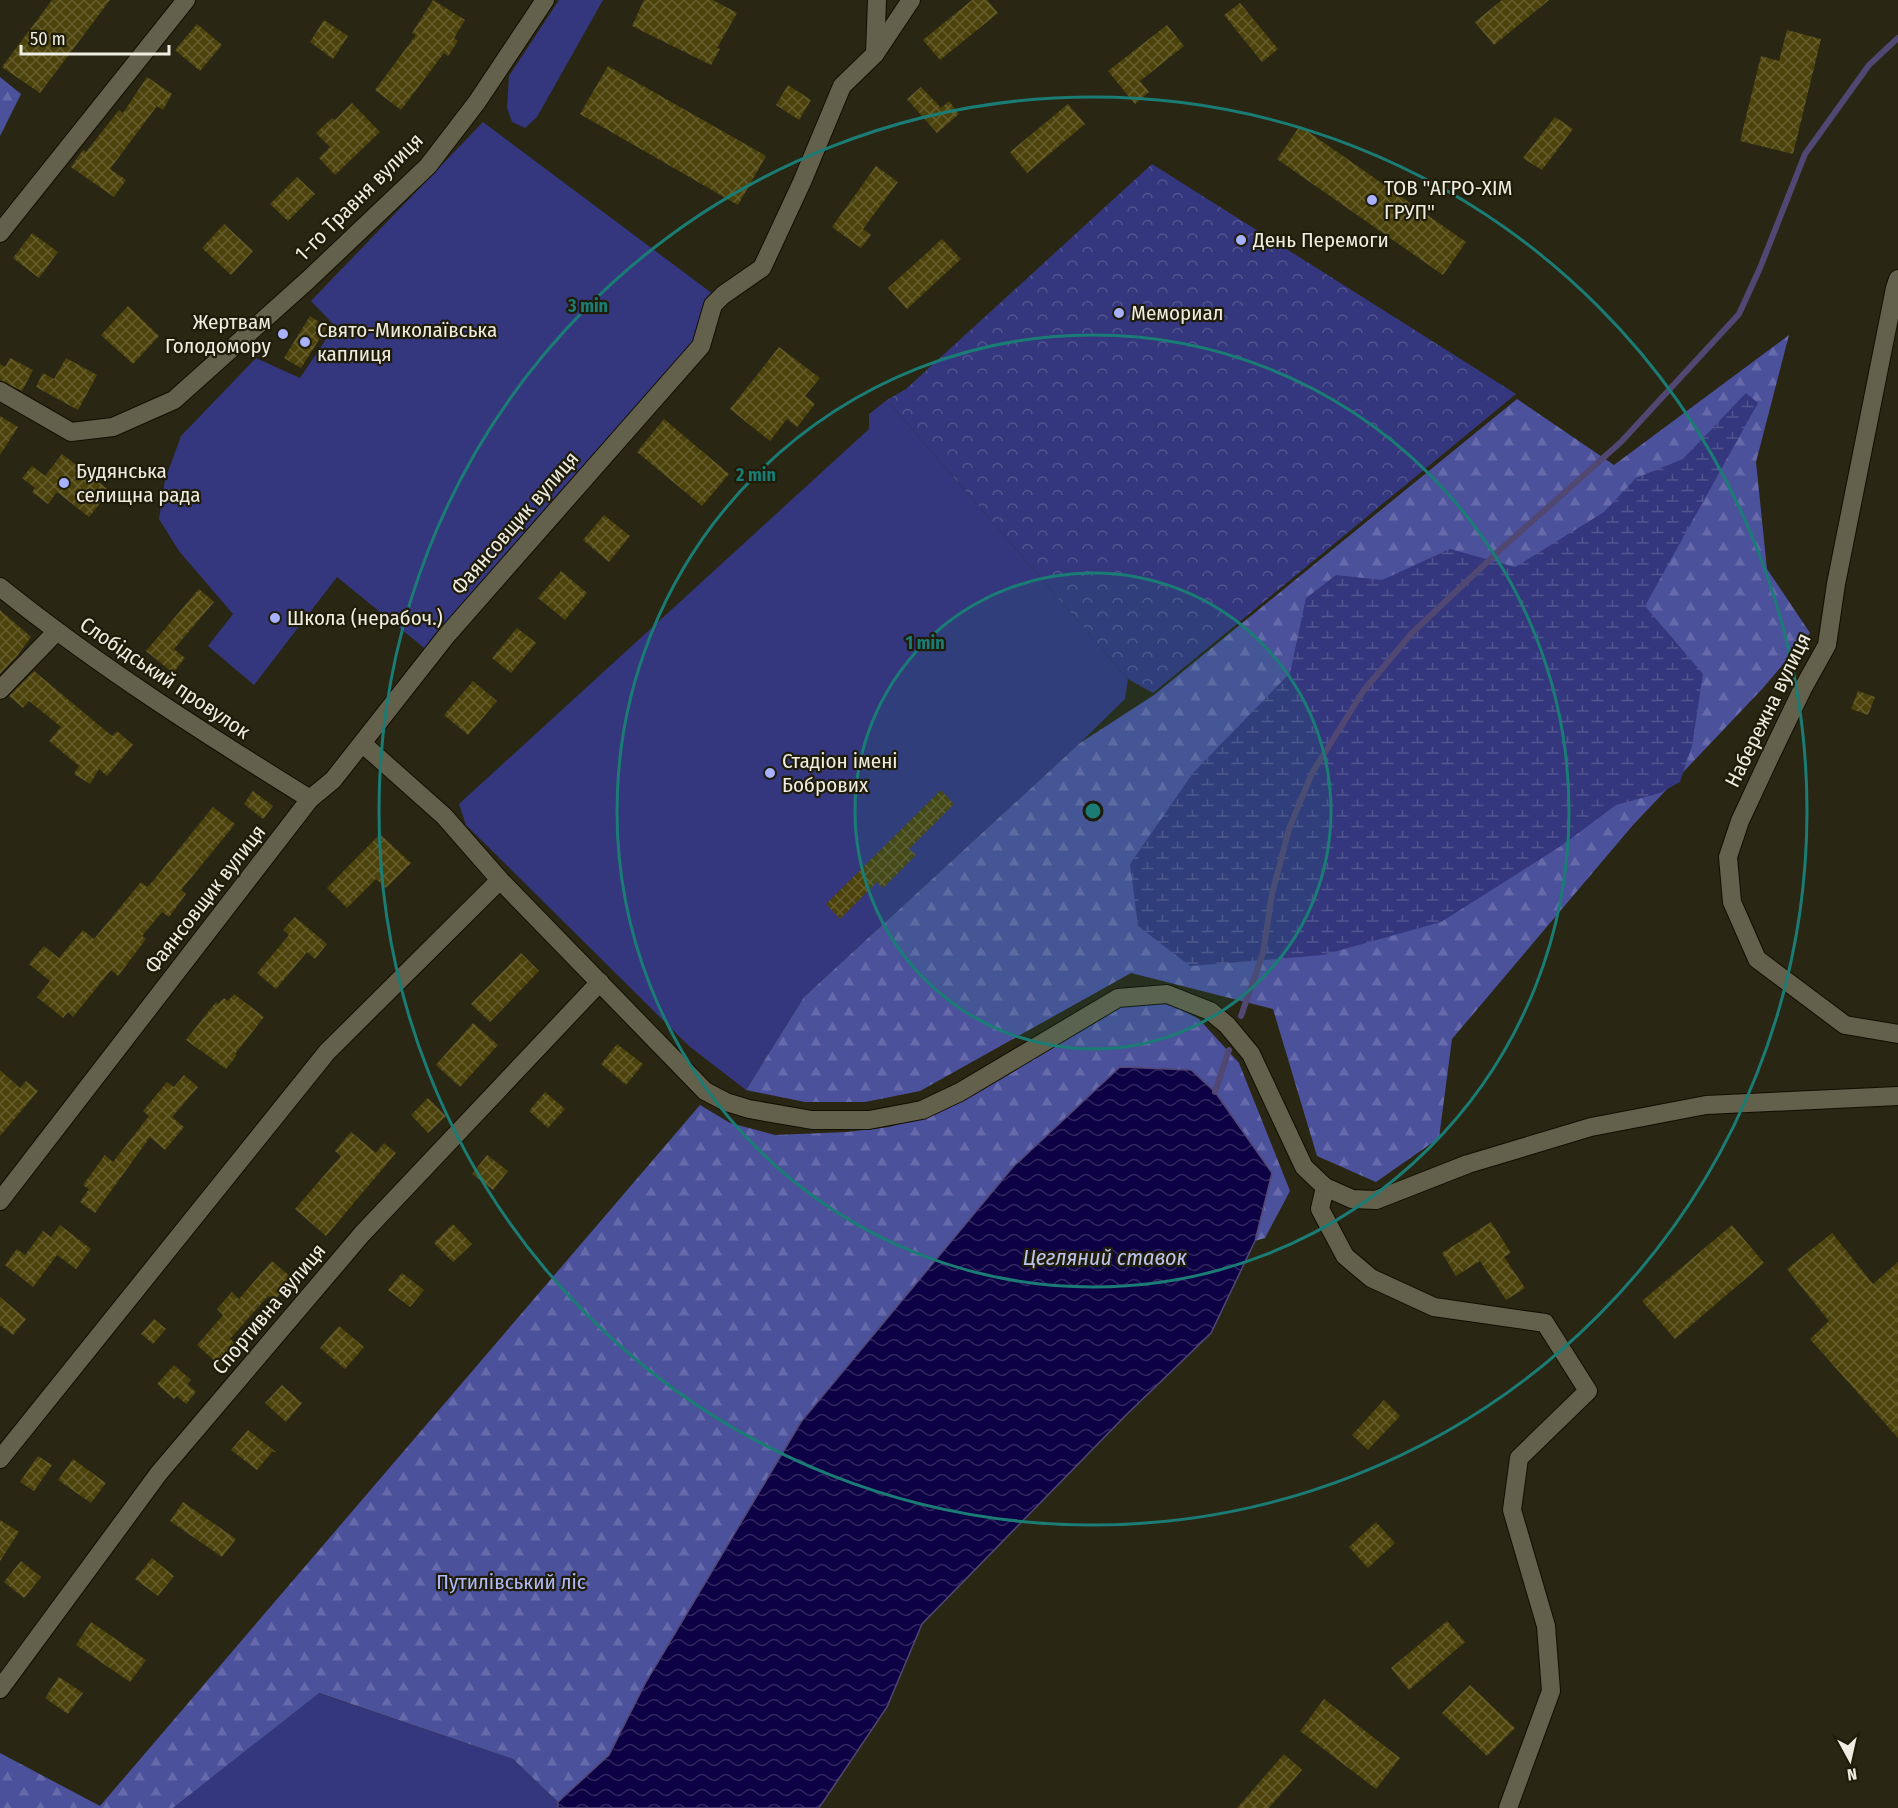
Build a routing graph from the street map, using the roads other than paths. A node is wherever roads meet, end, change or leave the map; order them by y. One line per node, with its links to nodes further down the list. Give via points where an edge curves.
1 (186, 0): 6 (street)
2 (545, 0): 8 (street, 1-го Травня вулиця, via 477,102 428,166 174,400 113,427 70,432)
3 (877, 0): 5 (street)
4 (911, 0): 5 (street, Фаянсовщик вулиця)
5 (875, 54): 12 (street, Фаянсовщик вулиця, via 842,86 762,268 713,305 701,346 447,635)
6 (0, 233)
7 (1898, 279): 16 (street, Набережна вулиця, via 1827,645 1740,820 1728,857 1732,902 1757,959 1845,1025)
8 (0, 391)
9 (0, 587): 10 (street, Слобідський провулок)
10 (56, 632): 11 (street); 13 (street, Слобідський провулок, via 184,720)
11 (0, 690)
12 (363, 744): 13 (street, Фаянсовщик вулиця, via 333,780); 14 (street, via 444,816)
13 (310, 799): 19 (street, Фаянсовщик вулиця)
14 (500, 880): 15 (street); 20 (street, via 327,1053)
15 (600, 982): 18 (street, via 705,1091 749,1110 812,1120 869,1120 922,1110 960,1092 1118,998 1167,994 1210,1011 1242,1041 1304,1167); 21 (street, Спортивна вулиця, via 362,1234 242,1375 159,1473)
16 (1898, 1034)
17 (1898, 1096): 18 (street, via 1706,1105 1590,1126 1468,1164 1376,1200 1352,1199)
18 (1325, 1187): 22 (street, via 1320,1209 1345,1256 1371,1278 1434,1307 1545,1323 1588,1391 1520,1458 1512,1510 1546,1626 1551,1691)
19 (0, 1202)
20 (0, 1459)
21 (0, 1689)
22 (1508, 1808)

